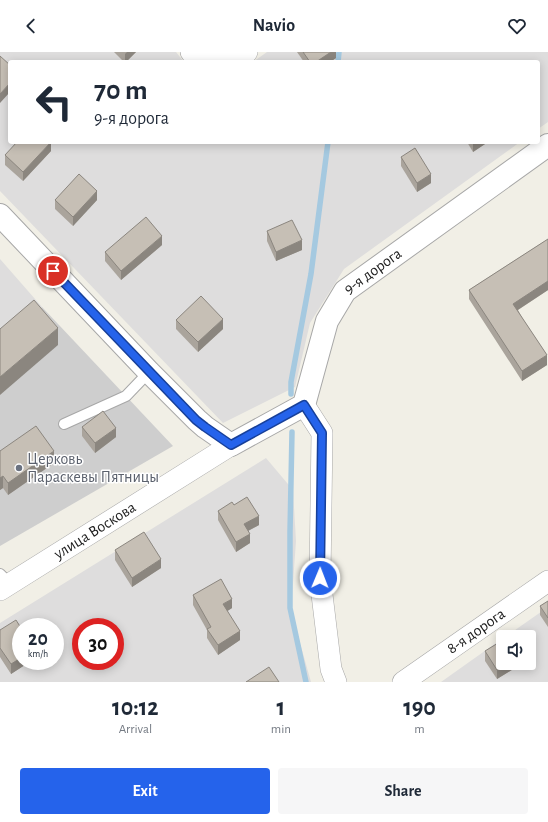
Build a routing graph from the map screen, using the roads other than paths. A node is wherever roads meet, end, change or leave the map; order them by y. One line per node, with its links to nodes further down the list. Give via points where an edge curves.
1 (191, 52): 3 (street, via 196,57)
2 (247, 52): 4 (street)
3 (209, 60)
4 (236, 60)
5 (548, 145): 8 (street, 9-я дорога, via 345,291 327,321)
6 (0, 215): 7 (street)
7 (149, 372): 9 (lane, via 126,396); 10 (street, via 205,427)
8 (304, 405): 10 (street); 13 (street, via 322,433 320,578 331,669)
9 (64, 424)
10 (231, 445): 12 (street, улица Воскова)
11 (548, 581): 14 (street, 8-я дорога)
12 (3, 583)
13 (336, 682)
14 (403, 682)

